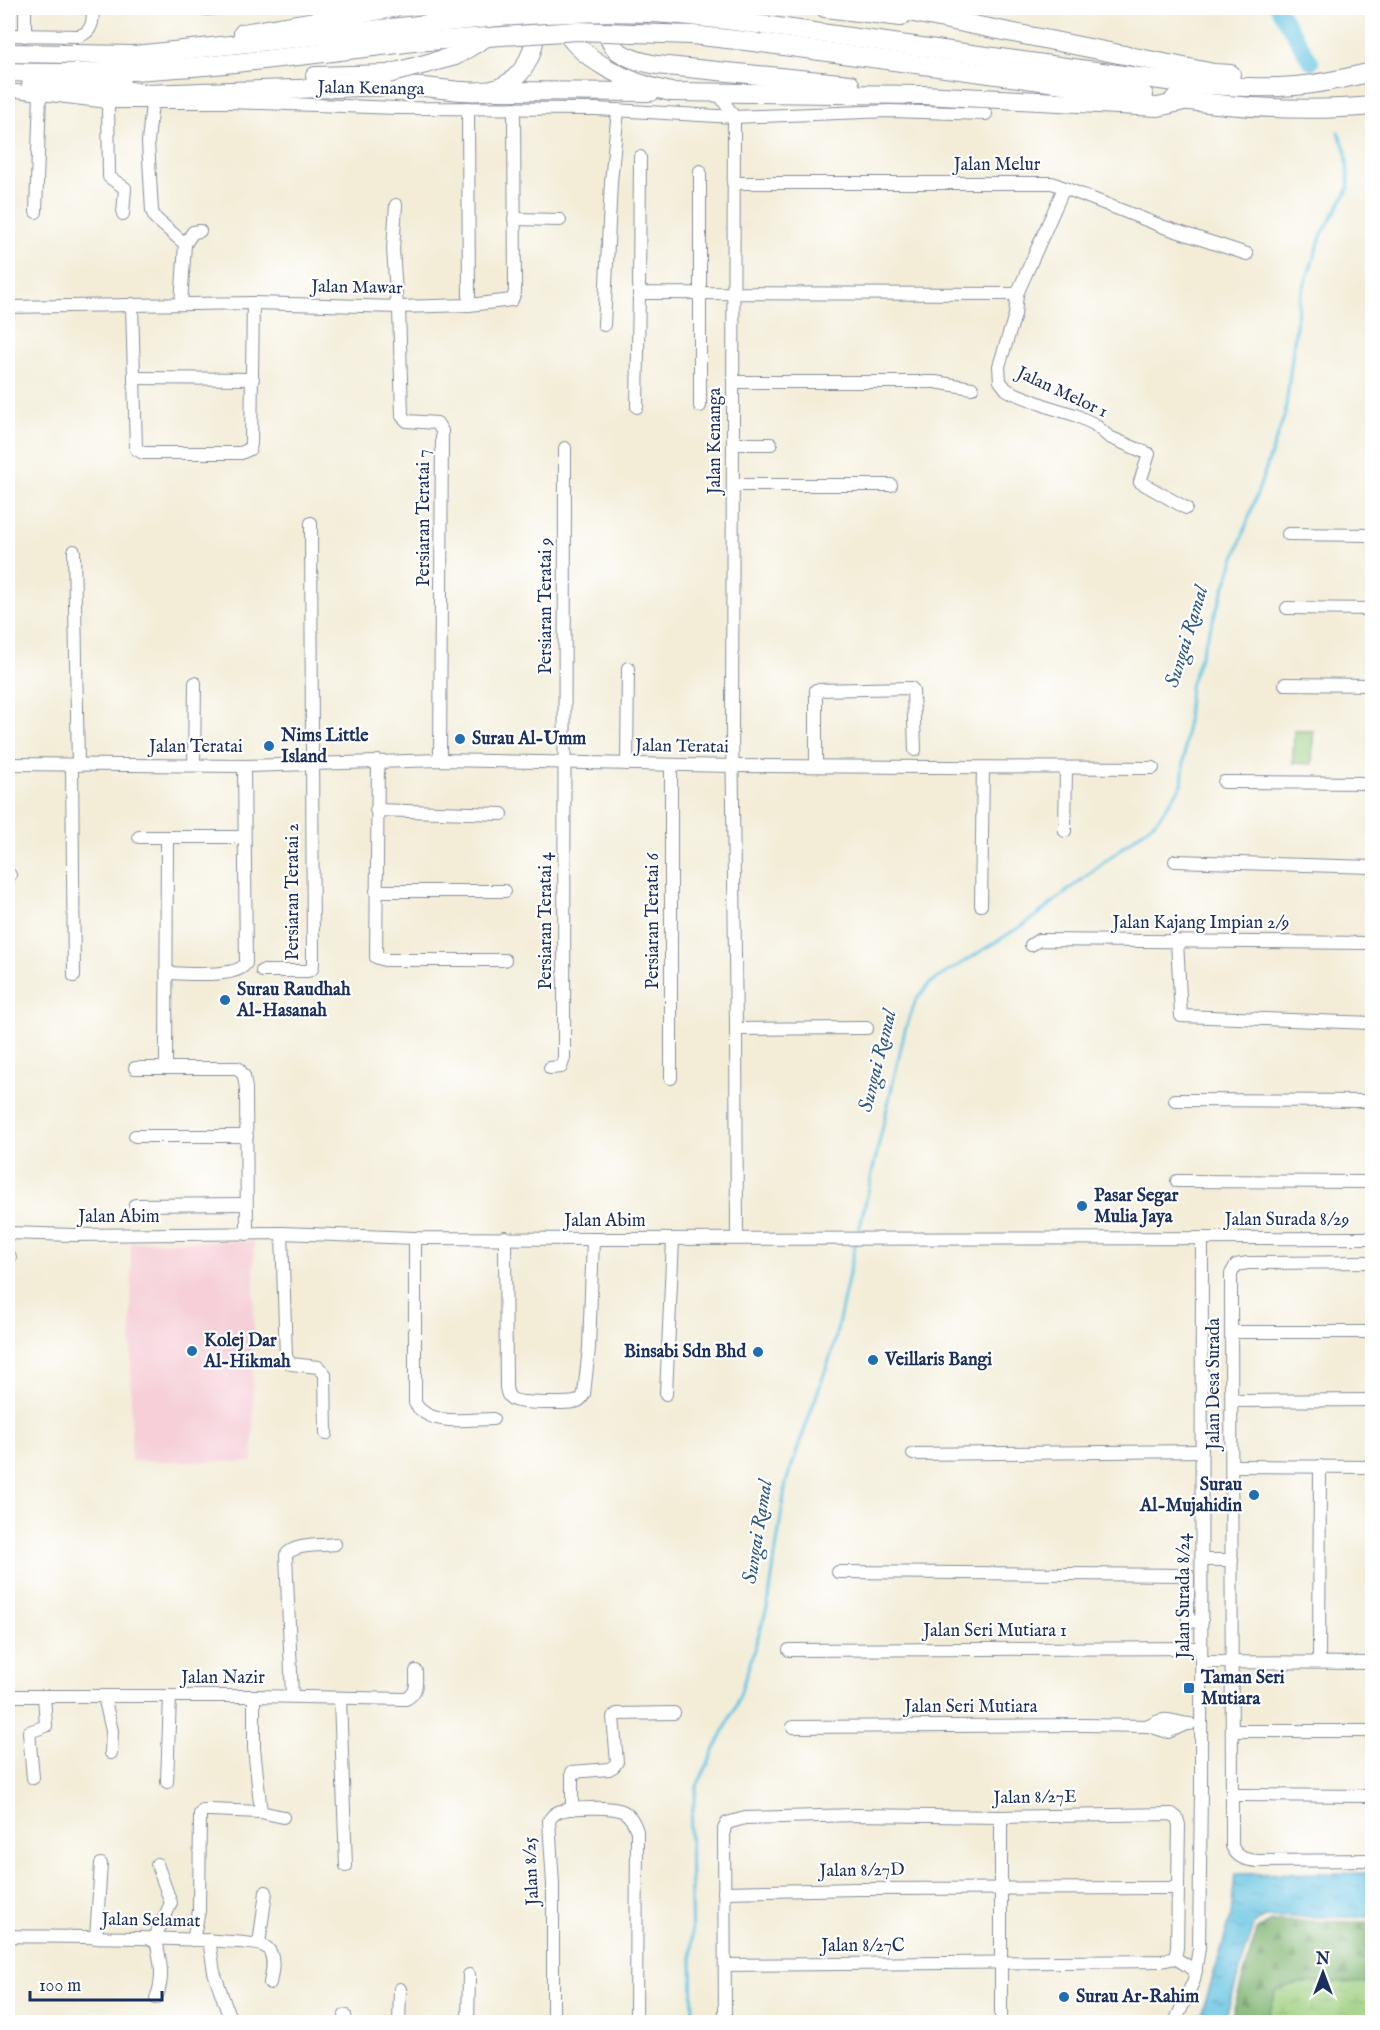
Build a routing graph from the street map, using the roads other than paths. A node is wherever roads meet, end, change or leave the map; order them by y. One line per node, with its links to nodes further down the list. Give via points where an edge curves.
1 (25, 8): 14 (street)
2 (93, 8): 14 (street, via 91,27 80,36)
3 (201, 8): 4 (street)
4 (218, 8)
5 (388, 8): 15 (highway, via 219,37)
6 (523, 8): 21 (highway, via 534,26 531,57 519,75 504,86); 26 (highway, bridge, via 510,23 455,56 388,74 271,78)
7 (554, 8): 22 (highway, via 566,32 600,63 644,86)
8 (610, 8): 27 (highway, via 606,21 609,40 619,53 636,61 873,86)
9 (825, 8): 11 (highway)
10 (889, 8): 11 (highway)
11 (972, 26): 17 (highway, via 1214,74 1288,76)
12 (411, 34): 15 (highway); 17 (highway, bridge, via 540,14 651,13 1189,84 1295,86); 18 (highway, via 203,67 118,73); 28 (highway, bridge, via 577,31 692,35)
13 (8, 35): 14 (street)
14 (25, 36)
15 (193, 49): 16 (highway, via 135,55)
16 (8, 53)
17 (1372, 71)
18 (8, 72)
19 (8, 82): 26 (highway)
20 (8, 90): 23 (street, Jalan Kenanga)
21 (483, 90): 22 (highway); 26 (highway, via 412,86)
22 (671, 92): 24 (highway)
23 (40, 94): 26 (street, Jalan Kenanga); 41 (street)
24 (719, 94): 25 (highway); 35 (street)
25 (750, 94): 27 (highway); 35 (street)
26 (109, 95): 29 (street, Jalan Kenanga); 42 (street, via 109,177 125,188)
27 (923, 95): 28 (highway, via 1158,107)
28 (1184, 101): 30 (highway, via 1265,109)
29 (152, 103): 31 (street, Jalan Kenanga); 46 (street, via 148,142 152,211)
30 (1372, 106)
31 (468, 108): 32 (street, Jalan Kenanga); 55 (street)
32 (514, 108): 33 (street, Jalan Kenanga); 43 (street, Jalan Mawar)
33 (618, 110): 35 (street, Jalan Kenanga); 58 (street, via 610,182)
34 (986, 114): 35 (street, Jalan Kenanga, via 890,111)
35 (734, 117): 38 (street, Jalan Kenanga)
36 (640, 157): 49 (street)
37 (700, 171): 50 (street)
38 (734, 183): 39 (street, Jalan Melur, via 1052,183); 48 (street, Jalan Kenanga)
39 (1064, 188): 47 (street, Jalan Melur); 51 (street, Jalan Melor 1)
40 (396, 205): 57 (street, via 393,249)
41 (36, 212)
42 (123, 214)
43 (514, 219): 44 (street); 55 (street, Jalan Mawar, via 512,300)
44 (560, 220)
45 (200, 231): 46 (street, via 193,232)
46 (185, 244): 54 (street)
47 (1247, 254)
48 (735, 292): 50 (street); 51 (street); 61 (street, Jalan Kenanga)
49 (639, 293): 50 (street); 63 (street)
50 (700, 293): 64 (street)
51 (1017, 294): 70 (street, Jalan Melor 1, via 1015,315 999,366 1003,386 1075,415 1109,437 1149,454 1140,482)
52 (252, 303): 54 (street, Jalan Mawar); 57 (street, Jalan Mawar); 60 (street)
53 (132, 304): 54 (street, Jalan Mawar); 56 (street, Jalan Mawar); 59 (street)
54 (181, 304)
55 (470, 304): 57 (street, Jalan Mawar)
56 (8, 307)
57 (398, 307): 82 (street, Persiaran Teratai 7, via 402,416 407,421 437,423 442,431)
58 (604, 325)
59 (134, 378): 60 (street); 60 (street, via 135,445 143,453 241,453 250,449)
60 (253, 379)
61 (734, 382): 62 (street, via 935,382); 65 (street, Jalan Kenanga)
62 (972, 388)
63 (637, 406)
64 (700, 406)
65 (733, 444): 66 (street); 68 (street, Jalan Kenanga)
66 (771, 444)
67 (565, 448): 84 (street, Persiaran Teratai 9)
68 (733, 485): 69 (street); 92 (street, Jalan Kenanga)
69 (891, 485)
70 (1186, 508)
71 (311, 523): 89 (street)
72 (1288, 534): 73 (street)
73 (1372, 535)
74 (74, 551): 87 (street)
75 (1287, 608): 76 (street)
76 (1372, 609)
77 (628, 668): 85 (street)
78 (195, 683): 88 (street)
79 (1285, 684): 80 (street)
80 (1372, 685)
81 (915, 750): 93 (street, via 911,688 816,690)
82 (440, 760): 83 (street, Jalan Teratai); 84 (street, Jalan Teratai)
83 (378, 761): 89 (street, Jalan Teratai); 99 (street)
84 (563, 763): 85 (street, Jalan Teratai); 122 (street, Persiaran Teratai 4, via 564,1058 561,1067)
85 (627, 764): 90 (street, Jalan Teratai)
86 (8, 765): 87 (street, Jalan Teratai)
87 (75, 765): 88 (street, Jalan Teratai); 116 (street)
88 (194, 765): 91 (street, Jalan Teratai)
89 (311, 765): 91 (street, Jalan Teratai); 114 (street, Persiaran Teratai 2, via 312,969)
90 (671, 765): 92 (street, Jalan Teratai); 123 (street, Persiaran Teratai 6)
91 (243, 766): 104 (street)
92 (733, 766): 93 (street, Jalan Teratai); 119 (street, Jalan Kenanga)
93 (816, 766): 94 (street, Jalan Teratai)
94 (982, 768): 95 (street, Jalan Teratai); 109 (street)
95 (1066, 768): 96 (street, Jalan Teratai); 101 (street)
96 (1153, 768)
97 (1224, 782): 98 (street)
98 (1372, 783)
99 (376, 810): 100 (street); 107 (street)
100 (502, 814)
101 (1065, 831)
102 (139, 837): 103 (street)
103 (167, 837): 104 (street); 115 (street)
104 (243, 837): 115 (street, via 244,968 218,973)
105 (1175, 861): 106 (street)
106 (1372, 867)
107 (376, 891): 108 (street); 113 (street, via 376,957)
108 (506, 891)
109 (981, 905)
110 (1177, 941): 111 (street, Jalan Kajang Impian 2/9); 112 (street, Jalan Kajang Impian 2/9, via 1039,940); 117 (street, via 1181,1016)
111 (1372, 943)
112 (1031, 945)
113 (505, 960)
114 (262, 971)
115 (166, 973): 121 (street)
116 (74, 976)
117 (1372, 1023)
118 (867, 1028): 119 (street)
119 (736, 1029): 137 (street, Jalan Kenanga)
120 (135, 1068): 121 (street)
121 (166, 1068): 127 (street, via 238,1068 246,1089)
122 (550, 1068)
123 (671, 1078)
124 (1175, 1100): 125 (street)
125 (1372, 1101)
126 (135, 1136): 127 (street)
127 (247, 1136): 130 (street)
128 (1177, 1181): 129 (street)
129 (1372, 1182)
130 (246, 1204): 131 (street); 134 (street)
131 (135, 1205)
132 (8, 1233): 134 (street, Jalan Abim)
133 (282, 1233): 134 (street, Jalan Abim); 136 (street, Jalan Abim); 149 (street, via 286,1357 291,1364 318,1367 325,1374)
134 (247, 1234)
135 (505, 1237): 136 (street, Jalan Abim); 140 (street, Jalan Abim); 140 (street, via 506,1387 509,1397 526,1402 573,1402 584,1394)
136 (415, 1238): 148 (street, via 415,1403 427,1416)
137 (737, 1238): 138 (street, Jalan Abim); 141 (street, Jalan Abim)
138 (1202, 1238): 139 (street, Jalan Surada 8/29); 150 (street, Jalan Surada 8/24)
139 (1372, 1238)
140 (593, 1239): 141 (street, Jalan Abim)
141 (674, 1239): 145 (street)
142 (1372, 1262): 143 (street, Jalan Desa Surada, via 1236,1265 1231,1274)
143 (1232, 1332): 144 (street); 147 (street, Jalan Desa Surada)
144 (1372, 1332)
145 (666, 1394)
146 (1372, 1400): 147 (street)
147 (1232, 1401): 152 (street, Jalan Desa Surada)
148 (493, 1419)
149 (326, 1434)
150 (1202, 1451): 151 (street); 156 (street, Jalan Surada 8/24)
151 (913, 1454)
152 (1232, 1466): 153 (street); 157 (street, Jalan Desa Surada)
153 (1320, 1466): 154 (street); 164 (street)
154 (1372, 1467)
155 (335, 1544): 172 (street, via 300,1547 286,1555)
156 (1202, 1560): 157 (street); 159 (street, Jalan Surada 8/24)
157 (1232, 1560): 163 (street, Jalan Desa Surada)
158 (838, 1572): 159 (street, via 1188,1575 1188,1622)
159 (1202, 1621): 160 (street, Jalan Surada 8/24)
160 (1202, 1648): 161 (street, Jalan Seri Mutiara 1); 162 (street, Jalan Surada 8/24)
161 (789, 1650)
162 (1202, 1662): 163 (street); 175 (street, Jalan Surada 8/24)
163 (1233, 1662): 164 (street); 177 (street, Jalan Desa Surada)
164 (1319, 1662): 165 (street)
165 (1372, 1663)
166 (416, 1671): 173 (street, Jalan Nazir, via 416,1689 405,1699)
167 (8, 1696): 168 (street, Jalan Nazir)
168 (44, 1696): 169 (street, Jalan Nazir); 180 (street, via 46,1726 29,1732)
169 (104, 1696): 170 (street, Jalan Nazir); 179 (street, via 112,1731)
170 (170, 1696): 171 (street, Jalan Nazir); 181 (street)
171 (254, 1696): 172 (street, Jalan Nazir); 185 (street, via 254,1748)
172 (292, 1696): 173 (street, Jalan Nazir)
173 (340, 1698): 191 (street)
174 (674, 1713): 184 (street, via 613,1717 617,1762 609,1769 572,1772)
175 (1201, 1724): 176 (street, Jalan Seri Mutiara, via 1168,1719 1149,1726); 205 (street, Jalan Surada 8/24)
176 (793, 1727)
177 (1233, 1731): 178 (street); 182 (street, Jalan Desa Surada)
178 (1372, 1731)
179 (111, 1753)
180 (33, 1778)
181 (167, 1782)
182 (1232, 1795): 183 (street); 188 (street, Jalan Desa Surada, via 1231,1837 1235,1852 1241,1857 1258,1861)
183 (1372, 1796)
184 (572, 1809): 213 (street, Jalan 8/25, via 551,1816 548,1829 553,1884); 214 (street, via 618,1810 630,1817 637,1831)
185 (261, 1812): 186 (street); 199 (street, via 203,1810 200,1814 199,1911)
186 (283, 1817)
187 (1001, 1817): 192 (street); 193 (street, Jalan 8/27E, via 1172,1814 1179,1825); 195 (street, Jalan 8/27E, via 857,1815 745,1818 727,1822)
188 (1372, 1860)
189 (100, 1864): 197 (street)
190 (158, 1864): 198 (street, via 171,1903)
191 (346, 1866)
192 (1001, 1888): 193 (street, Jalan 8/27D); 195 (street, Jalan 8/27D); 203 (street)
193 (1178, 1888): 202 (street, Jalan 8/27E)
194 (266, 1892): 201 (street)
195 (724, 1892): 204 (street)
196 (8, 1936): 197 (street, Jalan Selamat)
197 (96, 1938): 198 (street, Jalan Selamat)
198 (154, 1940): 199 (street, Jalan Selamat); 209 (street, via 162,1970)
199 (193, 1940): 200 (street, Jalan Selamat)
200 (209, 1940): 201 (street); 210 (street, Jalan Selamat, via 214,1972)
201 (259, 1944): 207 (street, via 271,1954)
202 (1175, 1958): 203 (street, Jalan 8/27C); 205 (street)
203 (1001, 1964): 204 (street, Jalan 8/27C); 216 (street)
204 (725, 1965): 215 (street)
205 (1196, 1971): 217 (street, Jalan Surada 8/24)
206 (470, 1975): 212 (street)
207 (270, 1983)
208 (400, 1989): 211 (street)
209 (156, 1998)
210 (231, 2022)
211 (399, 2022)
212 (468, 2022)
213 (553, 2022)
214 (636, 2022)
215 (725, 2022)
216 (1001, 2022)
217 (1175, 2022)

